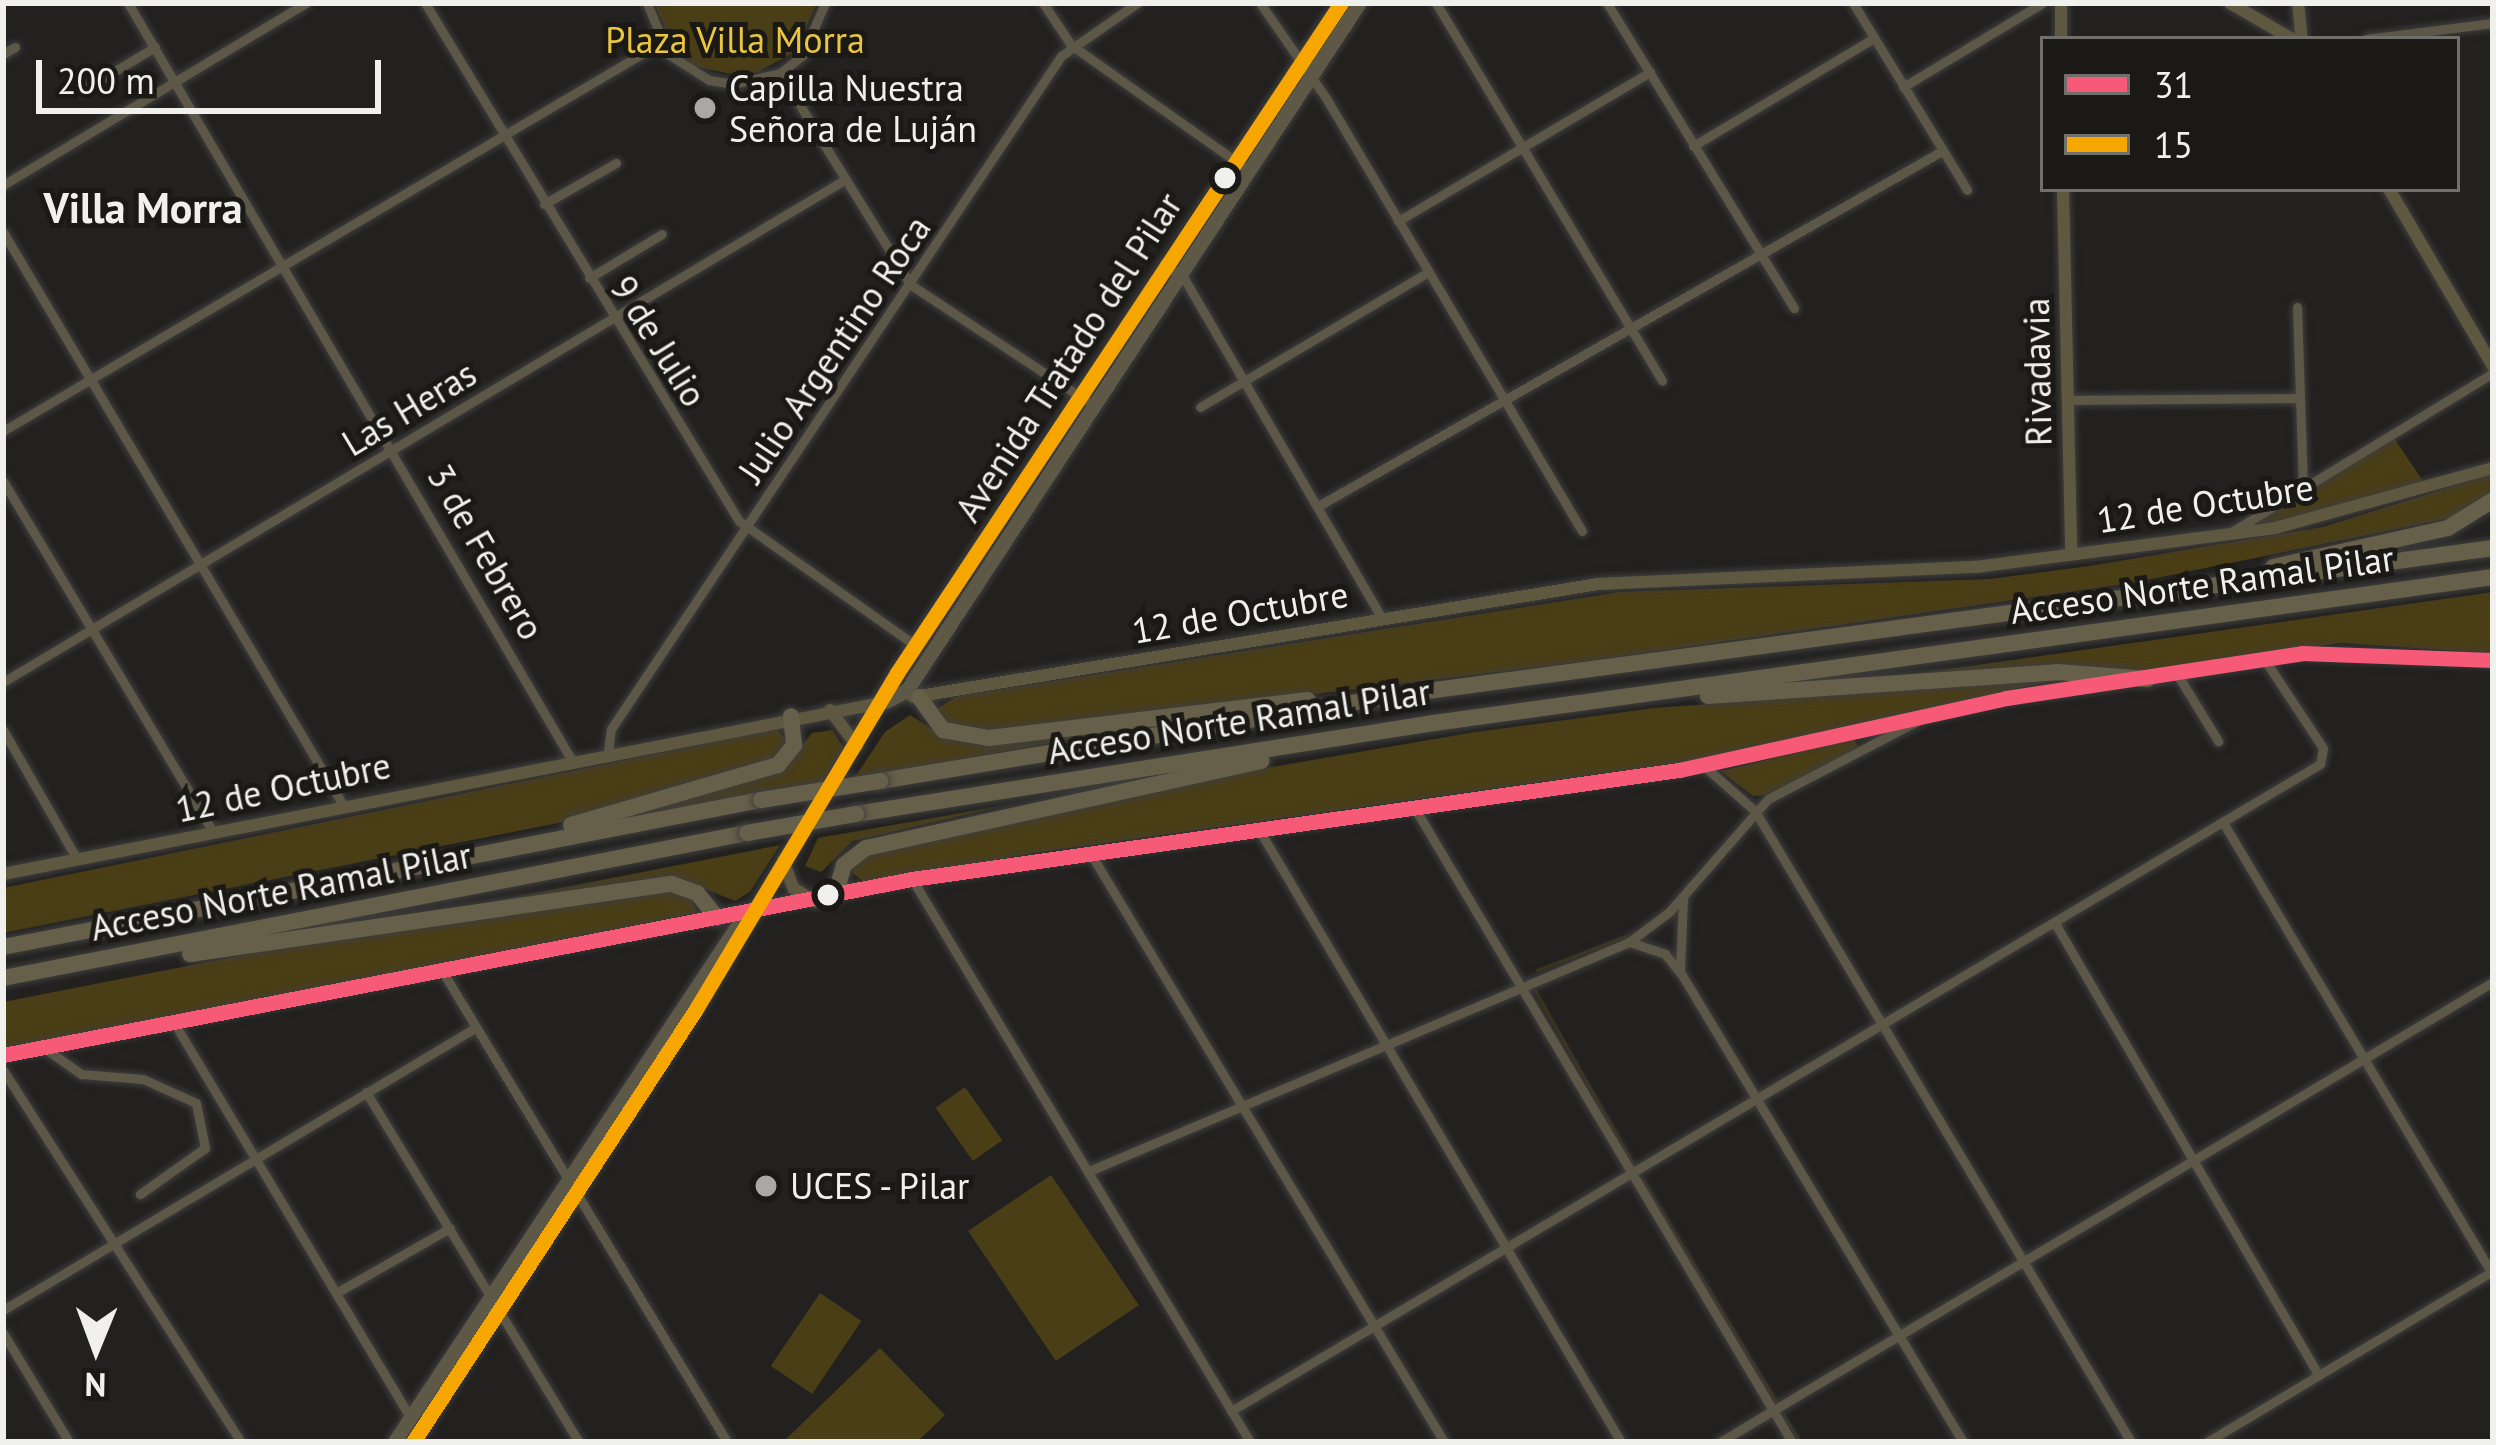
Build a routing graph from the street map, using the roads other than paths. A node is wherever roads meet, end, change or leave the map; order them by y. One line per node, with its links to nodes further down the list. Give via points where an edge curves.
1 (128, 3): 27 (street, 3 de Febrero)
2 (306, 3): 32 (street)
3 (425, 3): 35 (street, 9 de Julio)
4 (647, 3): 24 (street)
5 (825, 3): 31 (street, via 817,33)
6 (1043, 3): 25 (street)
7 (1137, 3): 25 (street, Julio Argentino Roca)
8 (1260, 3): 29 (street)
9 (1342, 3): 29 (main road, Avenida Tratado del Pilar)
10 (1360, 3): 29 (main road, Avenida Tratado del Pilar)
11 (1436, 3): 37 (street)
12 (1607, 3): 30 (street)
13 (1853, 3): 23 (street)
14 (2042, 3): 33 (street)
15 (2061, 3): 19 (street)
16 (2230, 3): 20 (street)
17 (2298, 3): 21 (street)
18 (2493, 23): 22 (street)
19 (2061, 36)
20 (2287, 36)
21 (2302, 36)
22 (2390, 36)
23 (1874, 38): 33 (street); 36 (street)
24 (660, 43): 31 (street, via 709,80 745,83); 35 (street)
25 (1071, 45): 40 (street); 56 (street, Julio Argentino Roca)
26 (15, 47): 28 (street)
27 (154, 47): 32 (street, 3 de Febrero); 34 (street)
28 (3, 54)
29 (1303, 70): 40 (main road, Avenida Tratado del Pilar); 47 (street)
30 (1649, 72): 36 (street); 37 (street)
31 (780, 73): 41 (street)
32 (176, 83): 42 (street); 52 (street, 3 de Febrero)
33 (1904, 87): 38 (street)
34 (83, 90)
35 (503, 134): 46 (street, 9 de Julio); 52 (street)
36 (1693, 146): 50 (street)
37 (1520, 148): 47 (street); 60 (street)
38 (1942, 151): 43 (street); 50 (street)
39 (616, 163): 46 (street)
40 (1241, 165): 51 (main road, Avenida Tratado del Pilar); 53 (main road, Avenida Tratado del Pilar)
41 (844, 180): 56 (street); 59 (street, Las Heras)
42 (3, 185)
43 (1967, 190)
44 (2063, 192): 68 (street, Rivadavia)
45 (2391, 192): 61 (street)
46 (544, 204): 55 (street, 9 de Julio)
47 (1398, 221): 54 (street)
48 (3, 232): 62 (street)
49 (662, 234): 55 (street)
50 (1762, 258): 58 (street); 60 (street)
51 (1164, 263): 53 (street); 65 (main road, Avenida Tratado del Pilar)
52 (284, 267): 62 (street); 72 (street, 3 de Febrero)
53 (1178, 273): 63 (street); 69 (main road, Avenida Tratado del Pilar)
54 (1427, 273): 63 (street); 66 (street)
55 (589, 278): 59 (street, 9 de Julio)
56 (911, 285): 65 (street); 78 (street, Julio Argentino Roca)
57 (2297, 307): 67 (street)
58 (1794, 308)
59 (612, 319): 72 (street, Las Heras); 78 (street, 9 de Julio)
60 (1633, 332): 64 (street); 66 (street)
61 (2493, 369): 75 (street)
62 (93, 379): 71 (street); 83 (street)
63 (1245, 381): 70 (street); 77 (street)
64 (1662, 381)
65 (1077, 394): 69 (street); 88 (main road, Avenida Tratado del Pilar)
66 (1502, 398): 77 (street); 79 (street)
67 (2300, 398): 68 (street); 75 (street)
68 (2066, 400): 82 (street, Rivadavia)
69 (1093, 405): 97 (main road, Avenida Tratado del Pilar, via 907,691)
70 (1200, 406)
71 (3, 431)
72 (394, 448): 83 (street, Las Heras); 108 (street, 3 de Febrero)
73 (2493, 468): 80 (street, 12 de Octubre, via 2301,523)
74 (3, 481): 87 (street)
75 (2303, 484): 80 (street)
76 (2493, 500): 85 (highway, via 2448,528)
77 (1320, 505): 86 (street)
78 (746, 527): 88 (street, 9 de Julio); 107 (street, Julio Argentino Roca, via 610,729)
79 (1582, 530)
80 (2234, 531): 82 (street, 12 de Octubre)
81 (2493, 548): 85 (highway, Acceso Norte Ramal Pilar)
82 (2071, 554): 86 (street, 12 de Octubre, via 1976,567 1627,580)
83 (202, 563): 87 (street, Las Heras); 110 (street)
84 (2493, 577): 95 (highway, Acceso Norte Ramal Pilar)
85 (2162, 591): 94 (highway, Acceso Norte Ramal Pilar)
86 (1382, 619): 96 (street, 12 de Octubre)
87 (91, 628): 93 (street, Las Heras); 115 (street)
88 (915, 645): 97 (main road, Avenida Tratado del Pilar)
89 (2264, 659): 90 (street); 91 (street); 113 (street, via 2323,748 2320,764)
90 (2493, 660)
91 (2177, 674): 92 (street); 104 (street)
92 (2148, 679): 95 (highway, via 2057,672); 99 (street)
93 (3, 682)
94 (1405, 694): 96 (highway, via 989,738 944,730); 119 (highway, Acceso Norte Ramal Pilar, bridge)
95 (1641, 696): 101 (highway, Acceso Norte Ramal Pilar)
96 (919, 697): 97 (street, 12 de Octubre)
97 (886, 702): 98 (street, 12 de Octubre); 105 (main road)
98 (830, 710): 100 (street, 12 de Octubre); 105 (street)
99 (1927, 715): 103 (street); 106 (street)
100 (791, 716): 107 (street, 12 de Octubre); 119 (highway, via 793,749 774,767)
101 (1434, 723): 123 (highway, via 875,845 848,859); 133 (highway, Acceso Norte Ramal Pilar, bridge, via 747,833)
102 (3, 730): 117 (street)
103 (1858, 730): 106 (street); 109 (street)
104 (2218, 741)
105 (857, 746): 118 (main road)
106 (1863, 751): 112 (street)
107 (608, 752): 108 (street, 12 de Octubre)
108 (571, 759): 110 (street, 12 de Octubre)
109 (1703, 765): 111 (street); 112 (street)
110 (343, 805): 115 (street, 12 de Octubre)
111 (1413, 806): 114 (street); 138 (street)
112 (1755, 811): 122 (street); 140 (street)
113 (2224, 824): 128 (street); 145 (street)
114 (1258, 828): 116 (street); 142 (street)
115 (213, 832): 117 (street, 12 de Octubre)
116 (1090, 851): 121 (street); 149 (street)
117 (76, 859): 120 (street, 12 de Octubre)
118 (783, 859): 124 (street, via 793,888); 125 (main road)
119 (412, 865): 131 (highway, Acceso Norte Ramal Pilar)
120 (3, 874)
121 (912, 879): 123 (street); 152 (street)
122 (1684, 895): 127 (street); 129 (street)
123 (835, 896): 124 (street)
124 (815, 901): 125 (street)
125 (750, 911): 126 (street); 154 (main road, via 730,929); 156 (main road)
126 (717, 917): 133 (highway, via 697,893 672,884); 134 (street)
127 (1653, 925): 129 (street); 130 (street); 132 (street)
128 (2056, 925): 140 (street); 151 (street)
129 (1677, 938): 132 (street); 135 (street)
130 (1629, 942): 132 (street); 138 (street)
131 (3, 947)
132 (1655, 949): 135 (street)
133 (76, 965): 136 (highway, Acceso Norte Ramal Pilar)
134 (439, 965): 139 (street); 141 (street)
135 (1682, 975): 148 (street)
136 (3, 978)
137 (2493, 982): 145 (street)
138 (1517, 988): 142 (street); 153 (street)
139 (172, 1021): 143 (street); 150 (street)
140 (1882, 1027): 148 (street); 160 (street)
141 (475, 1028): 147 (street); 154 (street)
142 (1383, 1046): 149 (street); 159 (street)
143 (43, 1047): 144 (street); 155 (street, via 81,1074 143,1079 196,1103 205,1148)
144 (3, 1055)
145 (2363, 1058): 151 (street); 161 (street)
146 (3, 1070): 158 (street)
147 (367, 1092): 150 (street); 157 (street)
148 (1757, 1101): 153 (street); 167 (street)
149 (1243, 1103): 152 (street); 165 (street)
150 (256, 1157): 158 (street); 162 (street)
151 (2192, 1159): 160 (street); 168 (street)
152 (1089, 1171): 170 (street)
153 (1632, 1176): 159 (street); 169 (street)
154 (566, 1182): 156 (street); 163 (main road)
155 (140, 1194)
156 (575, 1197): 163 (main road); 172 (street)
157 (450, 1228): 162 (street); 163 (street)
158 (110, 1245): 164 (street); 174 (street)
159 (1506, 1252): 165 (street); 179 (street)
160 (2022, 1262): 167 (street); 183 (street)
161 (2492, 1273): 168 (street)
162 (336, 1293): 171 (street)
163 (497, 1304): 171 (main road); 176 (street)
164 (3, 1310)
165 (1376, 1329): 170 (street); 178 (street)
166 (3, 1333): 173 (street)
167 (1899, 1336): 169 (street); 182 (street)
168 (2318, 1374): 184 (street)
169 (1773, 1410): 180 (street); 181 (street)
170 (1232, 1411): 177 (street)
171 (417, 1433): 175 (main road)
172 (723, 1440)
173 (69, 1442)
174 (241, 1442)
175 (395, 1442)
176 (579, 1442)
177 (1250, 1442)
178 (1444, 1442)
179 (1621, 1442)
180 (1720, 1442)
181 (1792, 1442)
182 (1963, 1442)
183 (2131, 1442)
184 (2207, 1442)

